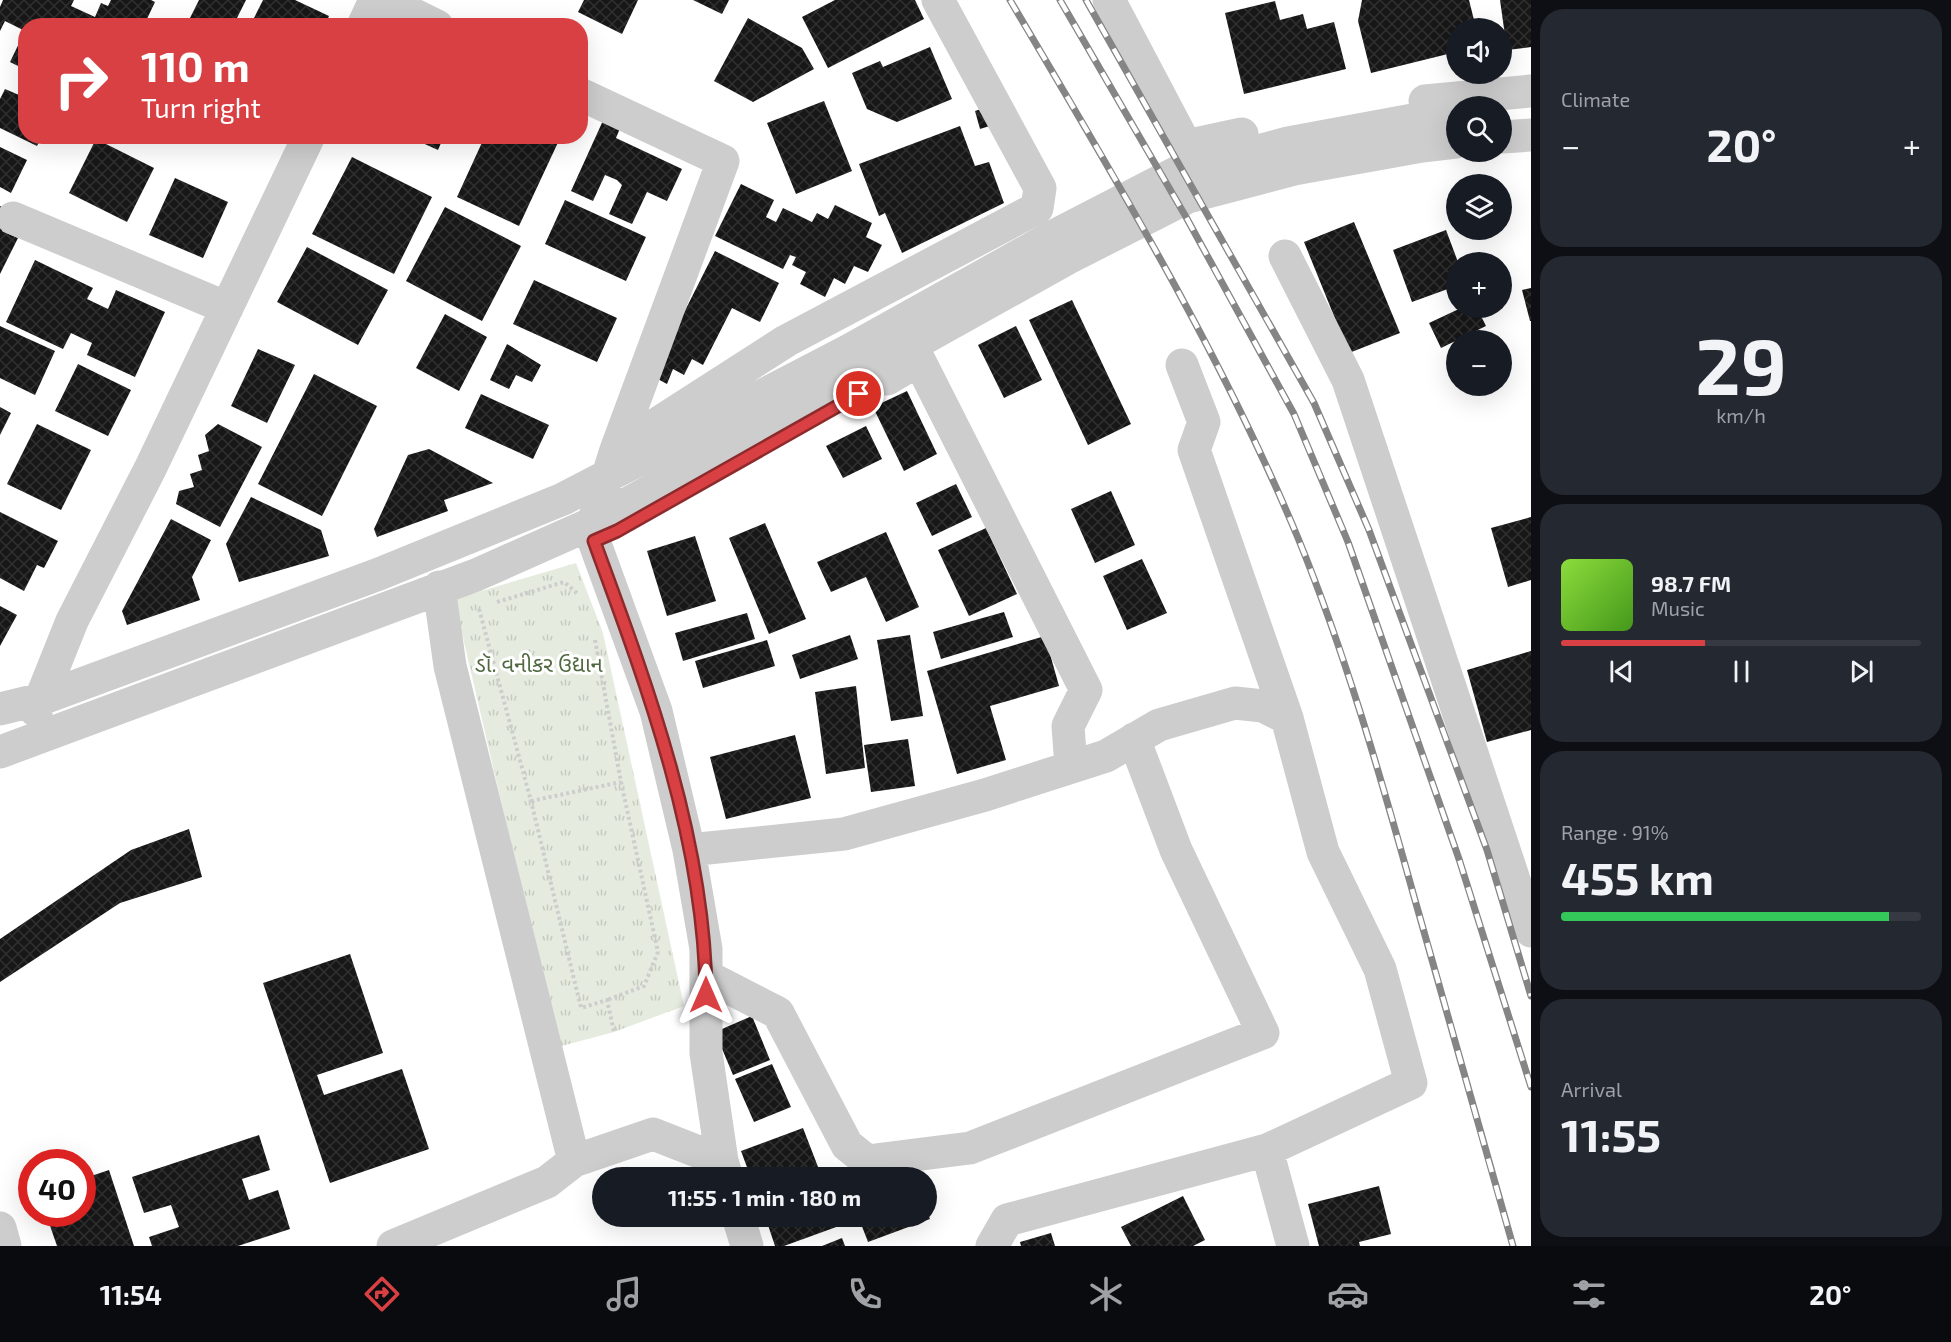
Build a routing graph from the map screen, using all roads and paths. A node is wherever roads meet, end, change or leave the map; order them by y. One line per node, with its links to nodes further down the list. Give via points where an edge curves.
1 (375, 0): 5 (street)
2 (384, 0): 6 (street)
3 (938, 0): 20 (street, via 1040,188 1037,208 786,341)
4 (1109, 0): 7 (street, via 1186,146 1403,103)
5 (367, 18)
6 (421, 18)
7 (1531, 91)
8 (588, 98): 20 (street, via 723,161)
9 (1531, 108): 10 (street)
10 (1512, 110)
11 (1446, 116): 20 (street, via 1288,143 1178,172 1056,234 848,351)
12 (1531, 135): 13 (street)
13 (1512, 136)
14 (305, 144): 18 (street)
15 (1446, 144): 21 (street, via 1294,169 1188,197 1068,258)
16 (13, 218): 18 (street)
17 (1285, 256): 34 (street, via 1348,380)
18 (227, 308): 25 (street, via 72,621)
19 (1182, 365): 27 (street, via 1204,422 1194,450)
20 (612, 462): 21 (street); 25 (street, via 563,499 379,574)
21 (594, 532): 22 (street); 30 (street, via 617,531 920,360 1086,690 1068,726); 33 (street, via 656,711)
22 (439, 587): 29 (street); 40 (street, via 450,666)
23 (580, 601): 32 (path, via 577,591 564,582 477,609)
24 (594, 638): 31 (path)
25 (41, 699): 26 (street); 29 (street)
26 (0, 709)
27 (1287, 718): 28 (street, via 1263,706 1235,703 1159,725); 39 (street, via 1323,852 1380,969 1411,1083)
28 (1134, 739): 30 (street, via 1106,756); 36 (street, via 1176,850 1263,1033 970,1149 867,1161 847,1145 778,1013)
29 (6, 757)
30 (1071, 768): 33 (street, via 844,834)
31 (621, 782): 32 (path); 37 (path, via 658,952 644,986)
32 (531, 801): 37 (path, via 580,1008)
33 (689, 850): 36 (street, via 706,949)
34 (1523, 885): 35 (street)
35 (1531, 931)
36 (706, 976): 42 (street, via 706,1053)
37 (607, 1000): 38 (path)
38 (614, 1032)
39 (1267, 1150): 48 (street, via 1007,1220); 49 (street)
40 (574, 1161): 41 (street, via 653,1134); 46 (street, via 547,1182)
41 (720, 1167)
42 (724, 1167)
43 (741, 1227): 47 (street)
44 (0, 1228): 45 (street)
45 (5, 1246)
46 (393, 1246)
47 (747, 1246)
48 (992, 1246)
49 (1293, 1246)

